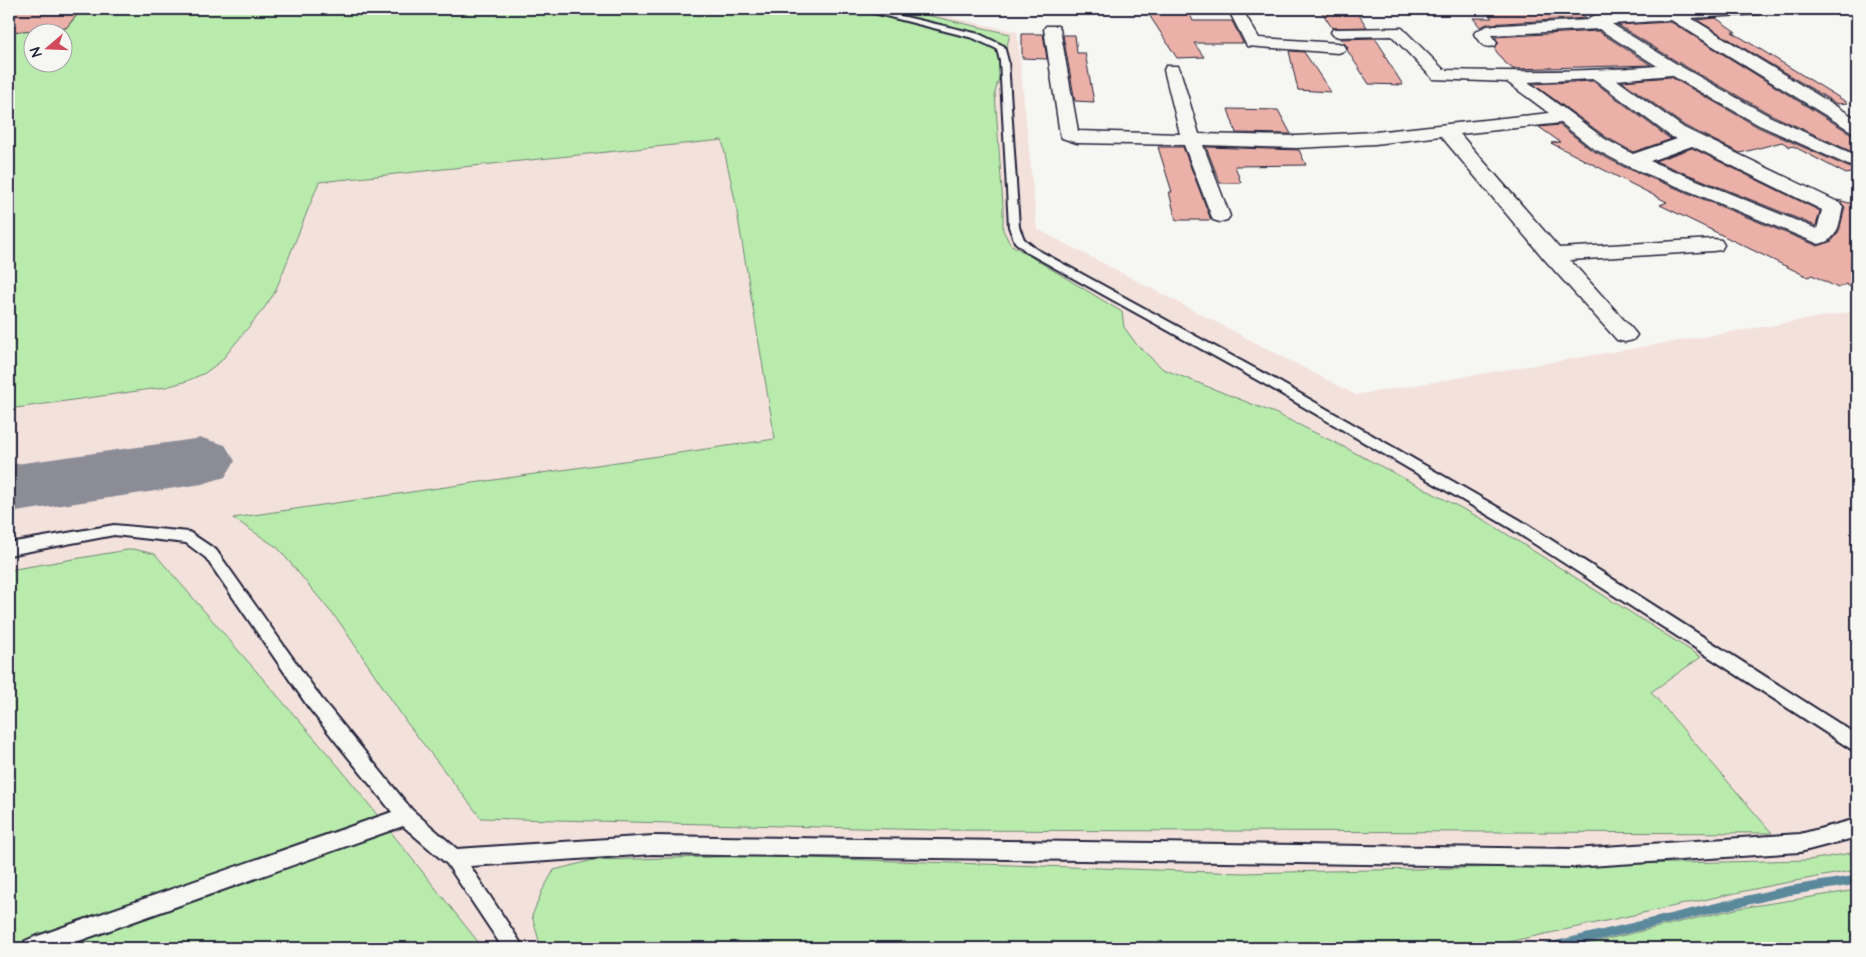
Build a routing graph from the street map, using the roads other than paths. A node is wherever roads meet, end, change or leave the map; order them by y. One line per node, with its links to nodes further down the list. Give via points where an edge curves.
1 (862, 9): 25 (lane, via 976,36 1001,48 1014,227 1019,240 1032,251 1272,383 1515,524)
2 (1235, 9): 12 (street, via 1253,43 1339,40 1396,31 1439,75)
3 (1759, 9): 5 (street)
4 (1626, 13): 5 (street); 6 (street, via 1596,20)
5 (1673, 14): 14 (street)
6 (1600, 24): 8 (street, via 1487,31 1482,34); 10 (street)
7 (1052, 29): 16 (street, via 1069,134 1077,137)
8 (1489, 43)
9 (1172, 70): 16 (street)
10 (1674, 70): 11 (street); 19 (street, via 1765,121)
11 (1598, 74): 12 (street); 17 (street)
12 (1511, 77): 13 (street)
13 (1565, 117): 15 (street); 18 (street, via 1598,143)
14 (1857, 127)
15 (1446, 130): 16 (street, via 1296,142); 22 (street)
16 (1191, 140): 20 (street)
17 (1692, 140): 18 (street); 18 (street, via 1833,207 1827,232 1819,238)
18 (1632, 161)
19 (1857, 163)
20 (1220, 216)
21 (1713, 245): 22 (street)
22 (1553, 254): 23 (street)
23 (1625, 335)
24 (9, 549): 26 (lane, via 114,530 189,538 211,554 315,703)
25 (1857, 744)
26 (406, 816): 28 (lane); 29 (lane)
27 (1857, 828): 28 (lane, via 1800,843 1574,858 652,845)
28 (454, 858): 30 (lane)
29 (32, 948)
30 (514, 948)

